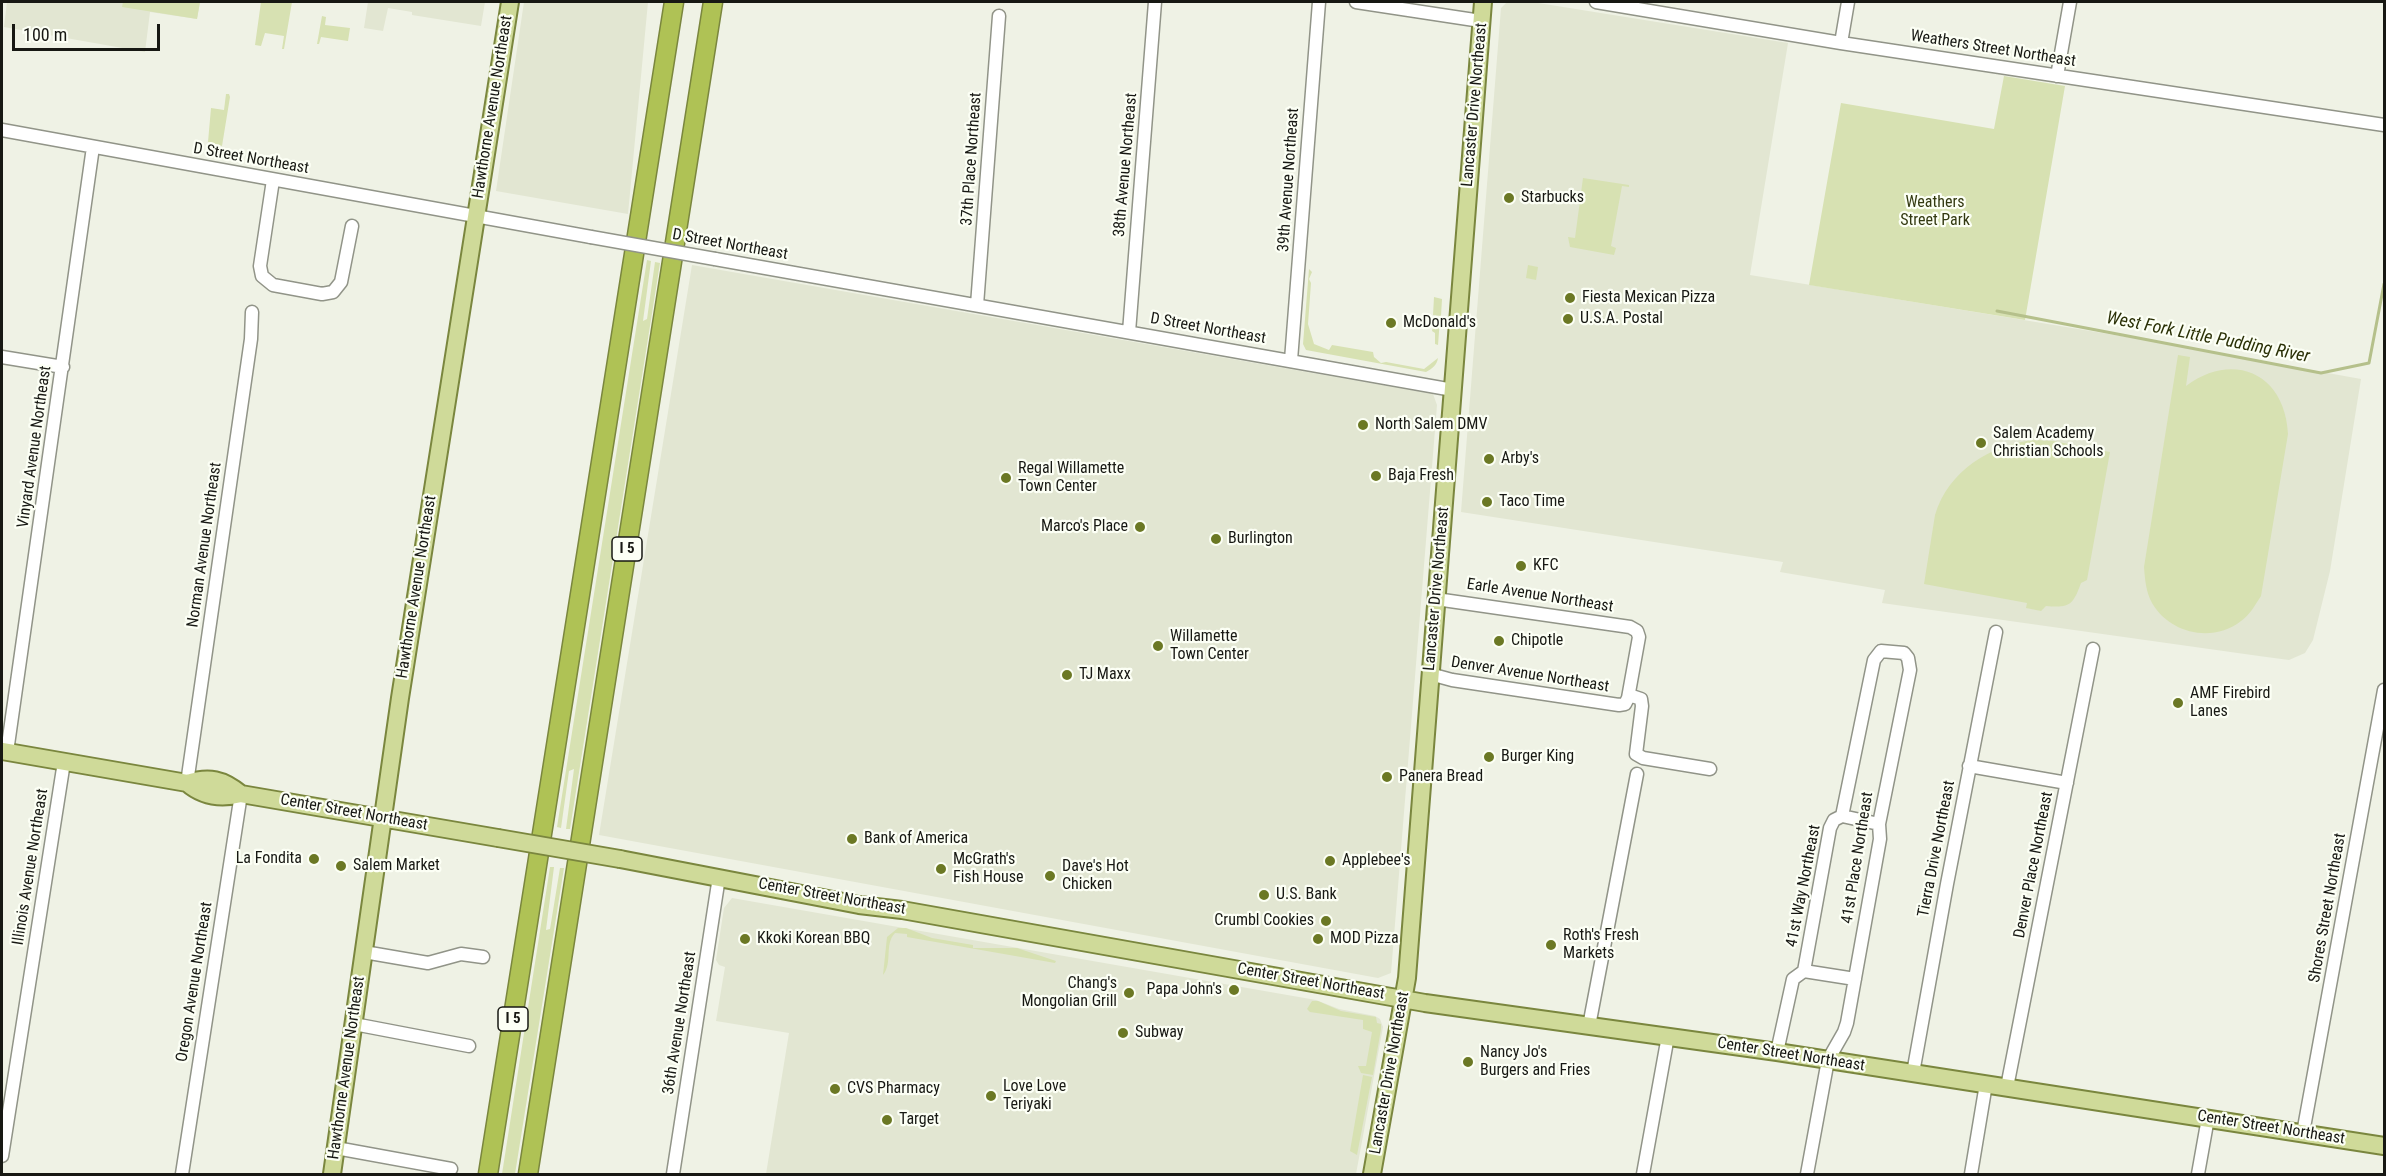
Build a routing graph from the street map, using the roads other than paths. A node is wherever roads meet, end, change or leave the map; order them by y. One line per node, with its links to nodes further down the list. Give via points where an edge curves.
1 (510, 2): 22 (main road, Hawthorne Avenue Northeast)
2 (661, 2): 21 (highway, I 5, via 648,104)
3 (674, 2): 21 (highway, I 5)
4 (713, 2): 73 (highway, I 5)
5 (1155, 2): 26 (street, 38th Avenue Northeast)
6 (1319, 2): 28 (street, 39th Avenue Northeast)
7 (1356, 2): 14 (street)
8 (1483, 2): 14 (main road, Lancaster Drive Northeast)
9 (1596, 2): 12 (street, Weathers Street Northeast)
10 (1848, 2): 15 (street)
11 (2070, 2): 16 (street)
12 (1657, 6): 15 (street, Weathers Street Northeast)
13 (999, 16): 24 (street, 37th Place Northeast)
14 (1481, 21): 30 (main road, Lancaster Drive Northeast)
15 (1841, 43): 16 (street, Weathers Street Northeast)
16 (2057, 76): 17 (street, Weathers Street Northeast)
17 (2385, 125)
18 (2, 130): 19 (street, D Street Northeast)
19 (93, 147): 20 (street, D Street Northeast); 29 (street, Vinyard Avenue Northeast)
20 (273, 180): 22 (street, D Street Northeast); 23 (street, via 260,266 269,283 322,294 333,292 342,282)
21 (642, 205): 72 (highway, I 5)
22 (476, 216): 24 (street, D Street Northeast, bridge); 47 (main road, Hawthorne Avenue Northeast)
23 (352, 226)
24 (977, 305): 26 (street, D Street Northeast)
25 (252, 312): 43 (street, Norman Avenue Northeast)
26 (1129, 332): 28 (street, D Street Northeast)
27 (2, 357): 29 (street)
28 (1291, 360): 30 (street, D Street Northeast)
29 (63, 367): 38 (street, Vinyard Avenue Northeast)
30 (1452, 390): 31 (main road, Lancaster Drive Northeast)
31 (1436, 599): 35 (main road, Lancaster Drive Northeast); 37 (street, Earle Avenue Northeast, via 1630,627 1639,637)
32 (1996, 632): 40 (street, Tierra Drive Northeast)
33 (2092, 649): 44 (street, Denver Place Northeast)
34 (1908, 658): 46 (street, 41st Way Northeast, via 1904,653 1881,651 1874,660); 48 (street, 41st Place Northeast, via 1910,670)
35 (1430, 674): 37 (street, Denver Avenue Northeast, via 1619,705); 54 (main road, Lancaster Drive Northeast)
36 (2385, 690): 65 (street, Shores Street Northeast)
37 (1627, 699): 41 (street, Denver Avenue Northeast, via 1641,699 1636,754)
38 (4, 751): 39 (main road, Center Street Northeast)
39 (64, 762): 43 (main road, Center Street Northeast); 68 (street, Illinois Avenue Northeast)
40 (1970, 766): 44 (street); 61 (street, Tierra Drive Northeast)
41 (1710, 769)
42 (1637, 774): 56 (street)
43 (187, 783): 45 (main road, Center Street Northeast, via 206,795 225,798)
44 (2067, 783): 63 (street, Denver Place Northeast)
45 (241, 794): 47 (main road, Center Street Northeast); 70 (street, Oregon Avenue Northeast)
46 (1842, 816): 48 (street); 52 (street, 41st Way Northeast, via 1830,828)
47 (384, 817): 49 (main road, Center Street Northeast, bridge); 50 (main road, Hawthorne Avenue Northeast)
48 (1880, 824): 53 (street, 41st Place Northeast)
49 (719, 877): 54 (main road, Center Street Northeast, via 859,905); 74 (street, 36th Avenue Northeast)
50 (364, 952): 51 (street, via 428,963 461,954); 55 (main road, Hawthorne Avenue Northeast)
51 (483, 957)
52 (1804, 971): 53 (street); 59 (street, 41st Way Northeast, via 1793,979)
53 (1855, 979): 60 (street, 41st Place Northeast, via 1844,1032)
54 (1404, 999): 56 (main road, Center Street Northeast); 75 (main road, Lancaster Drive Northeast)
55 (354, 1024): 58 (street); 67 (main road, Hawthorne Avenue Northeast)
56 (1589, 1026): 57 (main road, Center Street Northeast)
57 (1668, 1036): 59 (main road, Center Street Northeast); 76 (street)
58 (469, 1046)
59 (1777, 1052): 60 (main road, Center Street Northeast)
60 (1828, 1060): 61 (main road, Center Street Northeast); 77 (street, 41st Place Northeast)
61 (1913, 1073): 62 (main road, Center Street Northeast)
62 (1986, 1084): 63 (main road, Center Street Northeast); 78 (street)
63 (2007, 1087): 64 (main road, Center Street Northeast)
64 (2208, 1118): 65 (main road, Center Street Northeast); 79 (street)
65 (2303, 1133): 66 (main road, Center Street Northeast)
66 (2385, 1146)
67 (336, 1148): 69 (street); 71 (main road, Hawthorne Avenue Northeast)
68 (2, 1156)
69 (450, 1169)
70 (182, 1174)
71 (332, 1174)
72 (488, 1174)
73 (528, 1174)
74 (673, 1174)
75 (1372, 1174)
76 (1643, 1174)
77 (1807, 1174)
78 (1971, 1174)
79 (2198, 1174)

